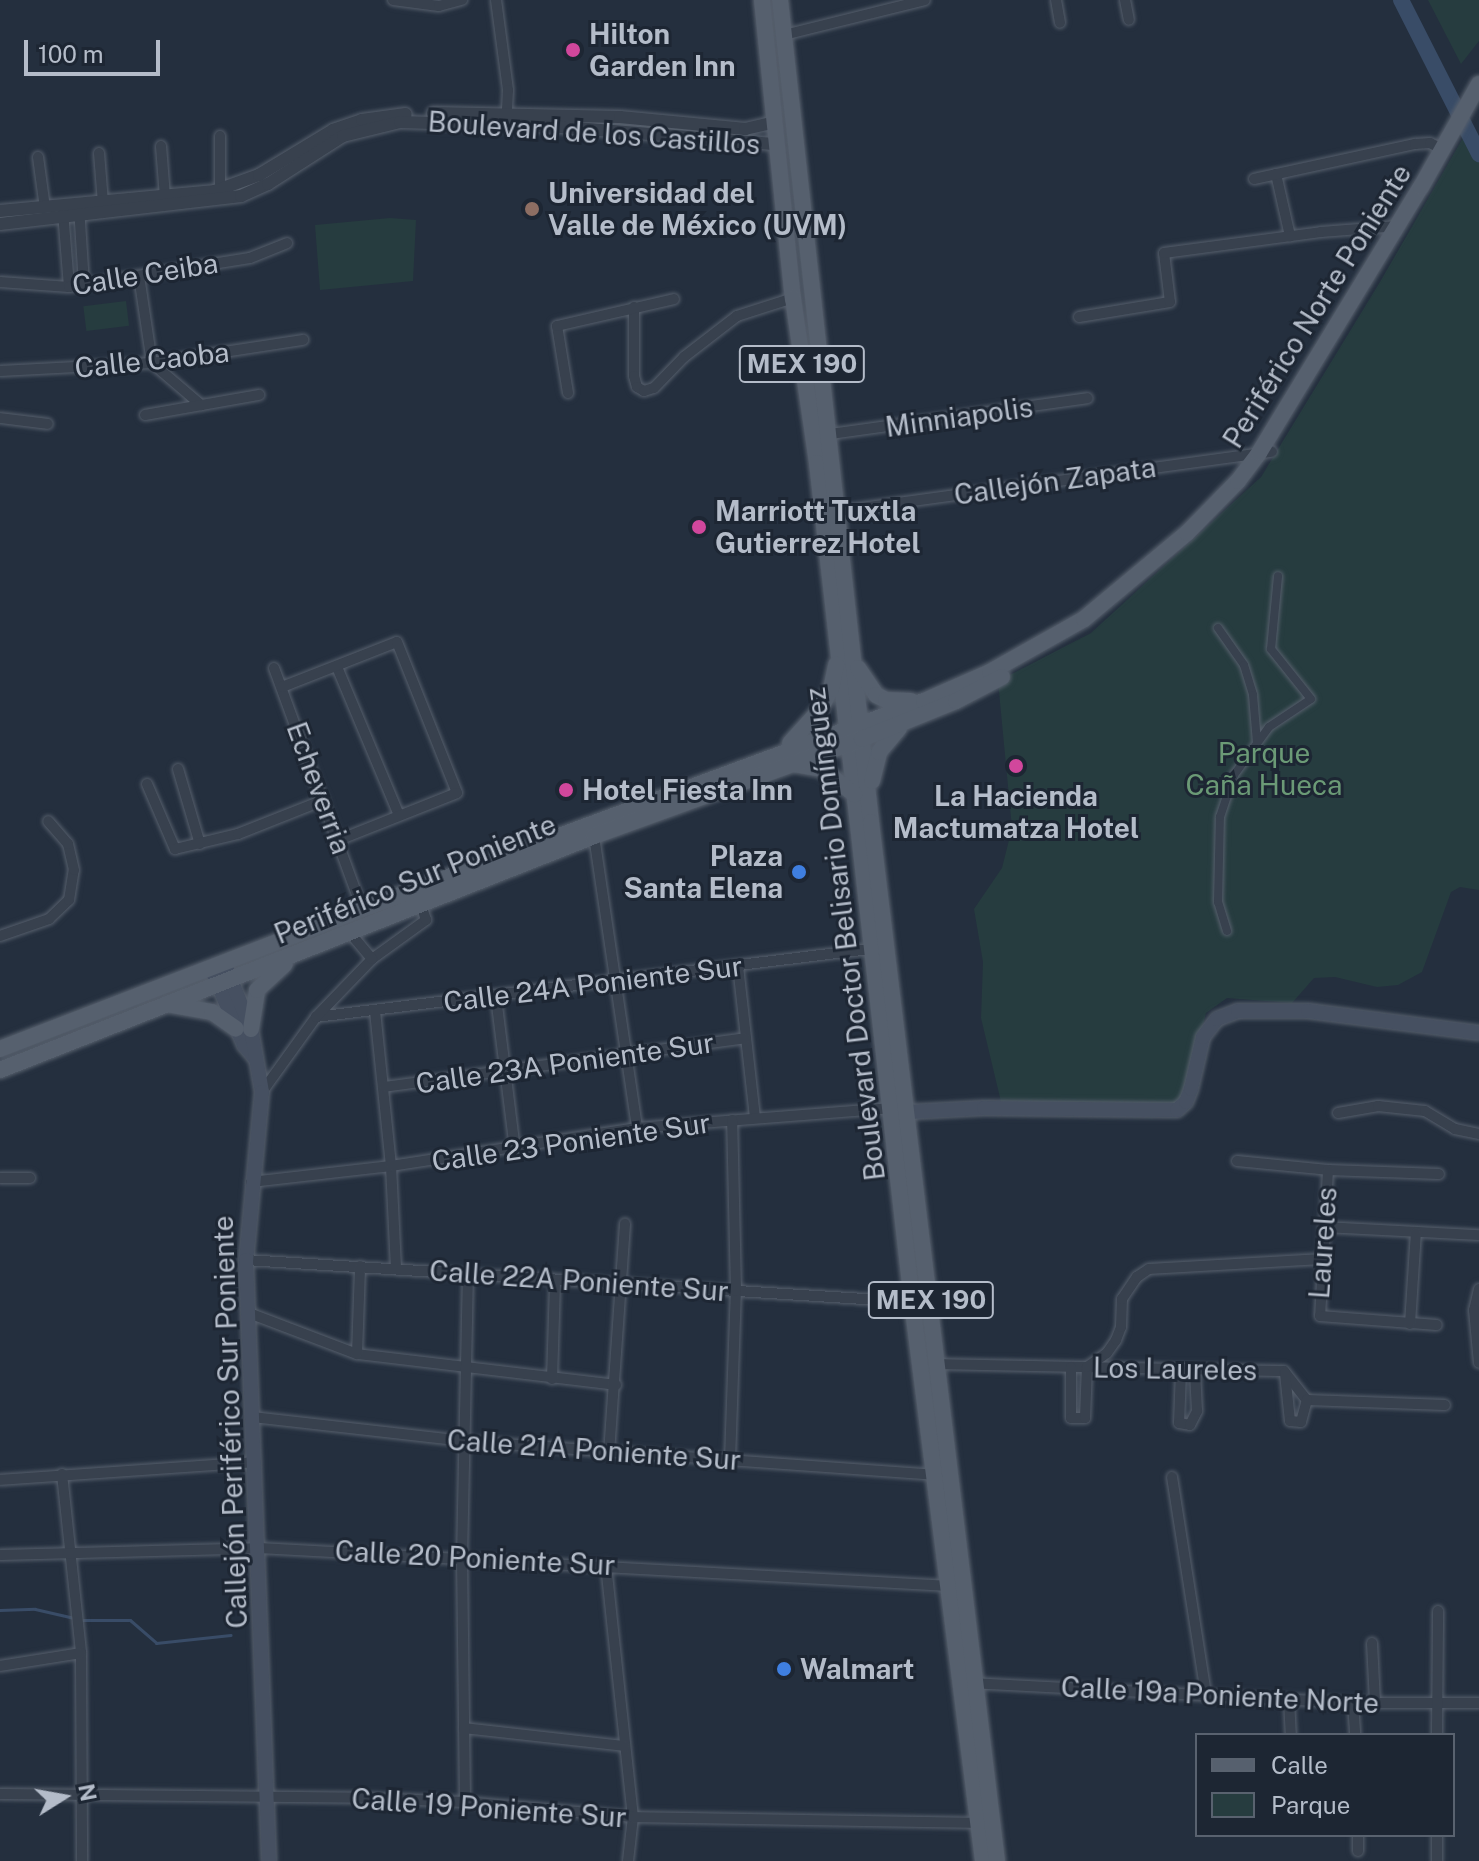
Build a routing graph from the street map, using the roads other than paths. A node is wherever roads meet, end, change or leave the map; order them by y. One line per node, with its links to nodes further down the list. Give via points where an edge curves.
1 (393, 0): 2 (street, via 439,6)
2 (462, 0)
3 (496, 0): 14 (street)
4 (762, 0): 17 (main road, Boulevard Doctor Belisario Domínguez / MEX 190)
5 (780, 0): 11 (main road, Boulevard Doctor Belisario Domínguez / MEX 190)
6 (925, 0): 11 (street)
7 (1056, 0): 10 (street)
8 (1125, 0): 9 (street)
9 (1129, 20)
10 (1060, 23)
11 (784, 35): 57 (main road, Boulevard Doctor Belisario Domínguez / MEX 190)
12 (1479, 84): 15 (main road, Periférico Norte Poniente)
13 (1479, 101): 15 (main road, Periférico Norte Poniente)
14 (507, 112): 16 (street, Boulevard de los Castillos); 27 (street, Boulevard de los Castillos, via 362,120 333,130 259,175)
15 (1466, 115): 18 (main road, Periférico Norte Poniente)
16 (578, 122): 17 (street, Boulevard de los Castillos, via 745,129); 20 (street, Boulevard de los Castillos); 29 (street, Boulevard de los Castillos, via 400,122 343,136 241,196)
17 (776, 122): 20 (main road, Boulevard Doctor Belisario Domínguez / MEX 190)
18 (1457, 133): 22 (main road, Periférico Norte Poniente); 58 (main road, Periférico Norte Poniente)
19 (220, 136): 27 (street)
20 (776, 144): 43 (main road, Boulevard Doctor Belisario Domínguez / MEX 190)
21 (161, 146): 28 (street)
22 (1444, 150): 25 (street, via 1430,143 1415,144); 36 (main road, Periférico Norte Poniente)
23 (99, 153): 30 (street)
24 (38, 157): 31 (street)
25 (1276, 174): 26 (street); 37 (street)
26 (1254, 179)
27 (220, 189): 29 (street, Boulevard de los Castillos)
28 (165, 197): 29 (street, Boulevard de los Castillos); 30 (street, Boulevard de los Castillos)
29 (202, 197): 32 (street, Boulevard de los Castillos)
30 (103, 203): 32 (street, Boulevard de los Castillos)
31 (45, 208): 33 (street, Boulevard de los Castillos); 34 (street, Boulevard de los Castillos)
32 (79, 210): 34 (street, Boulevard de los Castillos); 41 (street)
33 (0, 211)
34 (63, 212): 35 (street, Boulevard de los Castillos); 42 (street)
35 (0, 224)
36 (1398, 226): 37 (street); 58 (main road, Periférico Norte Poniente)
37 (1290, 236): 46 (street, via 1164,253 1170,302)
38 (287, 243): 39 (street, Calle Ceiba, via 250,258)
39 (139, 276): 41 (street, Calle Ceiba); 48 (street)
40 (0, 282): 42 (street, Calle Ceiba)
41 (84, 285): 42 (street, Calle Ceiba)
42 (69, 287)
43 (793, 298): 45 (street, via 737,316 644,391 634,376); 62 (main road, Boulevard Doctor Belisario Domínguez / MEX 190)
44 (674, 299): 45 (street)
45 (634, 307): 50 (street, via 557,326)
46 (1079, 317)
47 (303, 340): 48 (street, Calle Caoba)
48 (152, 363): 49 (street, Calle Caoba); 53 (street)
49 (0, 371)
50 (568, 393)
51 (259, 395): 53 (street)
52 (1088, 398): 57 (street, Minniapolis)
53 (201, 405): 54 (street)
54 (145, 415)
55 (0, 418): 56 (street)
56 (48, 424)
57 (830, 434): 59 (main road, Boulevard Doctor Belisario Domínguez / MEX 190)
58 (1266, 452): 59 (street, Callejón Zapata); 66 (main road, Periférico Norte Poniente, via 1187,533 1084,619 990,672); 67 (main road, Periférico Norte Poniente, via 1249,481 1089,627 1008,674)
59 (839, 511): 62 (main road, Boulevard Doctor Belisario Domínguez / MEX 190)
60 (1278, 576): 69 (street, via 1271,649 1311,699 1269,727)
61 (1218, 628): 69 (street, via 1244,665)
62 (846, 653): 66 (main road, via 876,695 896,702); 68 (main road, Boulevard Doctor Belisario Domínguez / MEX 190); 70 (main road, via 812,724)
63 (337, 667): 65 (street); 77 (street); 77 (street, via 397,642 457,793)
64 (274, 668): 65 (street, Echeverria)
65 (282, 687): 74 (street, Echeverria)
66 (924, 701): 68 (main road, Periférico Norte Poniente)
67 (914, 718): 68 (main road, Periférico Norte Poniente); 75 (main road, via 879,752)
68 (855, 734): 70 (main road, Periférico Sur Poniente); 73 (main road, Boulevard Doctor Belisario Domínguez / MEX 190); 75 (main road, Boulevard Doctor Belisario Domínguez / MEX 190)
69 (1257, 743): 86 (street, via 1234,775 1220,817 1218,902)
70 (782, 759): 73 (main road, via 822,769); 76 (main road, Periférico Sur Poniente); 79 (main road, Periférico Sur Poniente)
71 (178, 769): 83 (street)
72 (147, 784): 83 (street, via 175,849)
73 (854, 794): 89 (main road, Boulevard Doctor Belisario Domínguez / MEX 190)
74 (324, 800): 82 (street, Echeverria); 83 (street)
75 (869, 806): 110 (main road, Boulevard Doctor Belisario Domínguez / MEX 190)
76 (623, 811): 79 (main road); 81 (main road, Periférico Sur Poniente)
77 (399, 815): 82 (street)
78 (48, 821): 88 (street, via 68,844 74,870 69,900 49,919)
79 (617, 828): 80 (main road, Periférico Sur Poniente)
80 (594, 836): 81 (main road, Periférico Sur Poniente); 94 (street)
81 (569, 839): 84 (main road, Periférico Sur Poniente); 85 (main road, Periférico Sur Poniente)
82 (339, 840): 85 (street, Echeverria)
83 (200, 844)
84 (421, 905): 87 (main road, Periférico Sur Poniente); 91 (street, Callejón Periférico Sur Poniente, via 426,920)
85 (362, 909): 92 (main road, Periférico Sur Poniente)
86 (1227, 931)
87 (350, 933): 90 (main road, Periférico Sur Poniente); 91 (street)
88 (0, 936)
89 (870, 949): 93 (street, Calle 24A Poniente Sur); 109 (main road, Boulevard Doctor Belisario Domínguez / MEX 190)
90 (304, 952): 95 (main road, Periférico Sur Poniente); 100 (main road, via 270,974 257,990)
91 (372, 959): 99 (street, Callejón Periférico Sur Poniente)
92 (217, 965): 95 (main road); 103 (main road, Periférico Sur Poniente)
93 (738, 966): 94 (street, Calle 24A Poniente Sur); 102 (street)
94 (618, 980): 96 (street, Calle 24A Poniente Sur); 104 (street)
95 (224, 982): 97 (main road, Periférico Sur Poniente); 100 (main road)
96 (496, 997): 98 (street, Calle 24A Poniente Sur); 106 (street)
97 (165, 1004): 100 (main road, via 212,1012); 105 (main road, Periférico Sur Poniente)
98 (375, 1011): 99 (street, Calle 24A Poniente Sur); 107 (street)
99 (316, 1017): 108 (street, Callejón Periférico Sur Poniente)
100 (244, 1029): 108 (main road)
101 (1479, 1033): 110 (main road, via 1308,1011 1238,1011 1217,1019 1203,1037 1191,1089 1177,1110)
102 (746, 1038): 104 (street, Calle 23A Poniente Sur); 112 (street)
103 (0, 1049)
104 (628, 1054): 106 (street, Calle 23A Poniente Sur); 114 (street)
105 (0, 1070)
106 (505, 1072): 107 (street, Calle 23A Poniente Sur); 116 (street)
107 (384, 1087): 118 (street)
108 (262, 1092): 123 (main road, Callejón Periférico Sur Poniente)
109 (892, 1108): 112 (street, Calle 23 Poniente Sur); 137 (main road, Boulevard Doctor Belisario Domínguez / MEX 190)
110 (909, 1112): 143 (main road, Boulevard Doctor Belisario Domínguez / MEX 190)
111 (1338, 1113): 115 (street, via 1402,1107)
112 (755, 1117): 113 (street, Calle 23 Poniente Sur)
113 (732, 1120): 114 (street, Calle 23 Poniente Sur); 136 (street)
114 (637, 1128): 116 (street, Calle 23 Poniente Sur)
115 (1479, 1134)
116 (515, 1149): 118 (street, Calle 23 Poniente Sur)
117 (1237, 1161): 119 (street)
118 (391, 1166): 123 (street, Calle 23 Poniente Sur); 131 (street)
119 (1328, 1170): 120 (street); 125 (street, Laureles)
120 (1439, 1174)
121 (0, 1178): 122 (street)
122 (30, 1178)
123 (251, 1182): 129 (main road, Callejón Periférico Sur Poniente)
124 (625, 1224): 134 (street)
125 (1324, 1227): 126 (street); 128 (street, Laureles)
126 (1416, 1232): 127 (street); 139 (street)
127 (1479, 1235)
128 (1322, 1259): 139 (street, Laureles, via 1320,1316); 145 (street, via 1149,1269 1122,1299 1116,1340)
129 (246, 1260): 130 (street, Calle 22A Poniente Sur); 138 (main road, Callejón Periférico Sur Poniente)
130 (360, 1266): 131 (street, Calle 22A Poniente Sur); 141 (street)
131 (396, 1269): 132 (street, Calle 22A Poniente Sur)
132 (468, 1274): 133 (street, Calle 22A Poniente Sur); 146 (street)
133 (555, 1281): 134 (street, Calle 22A Poniente Sur); 150 (street)
134 (621, 1286): 136 (street, Calle 22A Poniente Sur); 151 (street)
135 (1479, 1289): 142 (street, via 1474,1310)
136 (736, 1291): 137 (street, Calle 22A Poniente Sur); 157 (street)
137 (912, 1302): 160 (main road, Boulevard Doctor Belisario Domínguez / MEX 190)
138 (249, 1313): 141 (street); 154 (main road, Callejón Periférico Sur Poniente)
139 (1410, 1324): 140 (street)
140 (1437, 1325)
141 (357, 1354): 146 (street)
142 (1479, 1363)
143 (939, 1364): 144 (street, Los Laureles); 173 (main road, Boulevard Doctor Belisario Domínguez / MEX 190)
144 (1071, 1367): 145 (street, Los Laureles); 145 (street, via 1073,1419 1087,1416)
145 (1087, 1367): 147 (street, Los Laureles)
146 (465, 1370): 150 (street); 155 (street)
147 (1181, 1371): 148 (street, Los Laureles); 148 (street, via 1179,1423 1190,1425 1197,1411)
148 (1195, 1371): 149 (street, Los Laureles)
149 (1284, 1371): 152 (street, Los Laureles); 152 (street, via 1290,1421 1301,1422)
150 (552, 1379): 151 (street)
151 (616, 1385): 156 (street)
152 (1307, 1400): 153 (street)
153 (1445, 1405)
154 (253, 1417): 155 (street, Calle 21A Poniente Sur); 158 (main road, Callejón Periférico Sur Poniente)
155 (464, 1441): 156 (street, Calle 21A Poniente Sur); 166 (street)
156 (609, 1453): 157 (street, Calle 21A Poniente Sur)
157 (730, 1460): 160 (street, Calle 21A Poniente Sur)
158 (255, 1462): 159 (street); 163 (main road, Callejón Periférico Sur Poniente)
159 (62, 1474): 162 (street); 165 (street)
160 (936, 1475): 168 (main road, Boulevard Doctor Belisario Domínguez / MEX 190)
161 (1172, 1477): 174 (street)
162 (0, 1480)
163 (259, 1548): 165 (street, Calle 20 Poniente Sur); 166 (street, Calle 20 Poniente Sur); 187 (main road, Callejón Periférico Sur Poniente)
164 (0, 1555): 165 (street, Calle 20 Poniente Sur)
165 (70, 1555): 171 (street)
166 (462, 1558): 167 (street, Calle 20 Poniente Sur); 180 (street)
167 (606, 1565): 168 (street, Calle 20 Poniente Sur); 184 (street)
168 (950, 1586): 173 (main road, Boulevard Doctor Belisario Domínguez / MEX 190)
169 (1438, 1611): 178 (street)
170 (1372, 1643): 177 (street)
171 (81, 1653): 172 (street); 186 (street)
172 (0, 1666)
173 (969, 1683): 174 (street, Calle 19a Poniente Norte); 190 (main road, Boulevard Doctor Belisario Domínguez / MEX 190); 198 (main road, Boulevard Doctor Belisario Domínguez / MEX 190)
174 (1206, 1695): 175 (street, Calle 19a Poniente Norte)
175 (1289, 1700): 176 (street, Calle 19a Poniente Norte); 181 (street)
176 (1353, 1703): 177 (street, Calle 19a Poniente Norte); 182 (street)
177 (1375, 1703): 178 (street, Calle 19a Poniente Norte)
178 (1437, 1703): 179 (street, Calle 19a Poniente Norte); 183 (street)
179 (1479, 1703)
180 (464, 1728): 184 (street); 188 (street)
181 (1291, 1733)
182 (1355, 1733)
183 (1437, 1733)
184 (625, 1746): 189 (street)
185 (0, 1794): 186 (street, Calle 19 Poniente Sur)
186 (83, 1798): 187 (street, Calle 19 Poniente Sur); 194 (street)
187 (267, 1799): 188 (street, Calle 19 Poniente Sur); 195 (main road, Callejón Periférico Sur Poniente)
188 (465, 1802): 189 (street, Calle 19 Poniente Sur)
189 (633, 1817): 190 (street, Calle 19 Poniente Sur); 196 (street)
190 (978, 1823): 197 (main road, Boulevard Doctor Belisario Domínguez / MEX 190)
191 (1358, 1837): 193 (street)
192 (1437, 1837): 199 (street)
193 (1358, 1851)
194 (82, 1861)
195 (269, 1861)
196 (628, 1861)
197 (983, 1861)
198 (997, 1861)
199 (1437, 1861)

